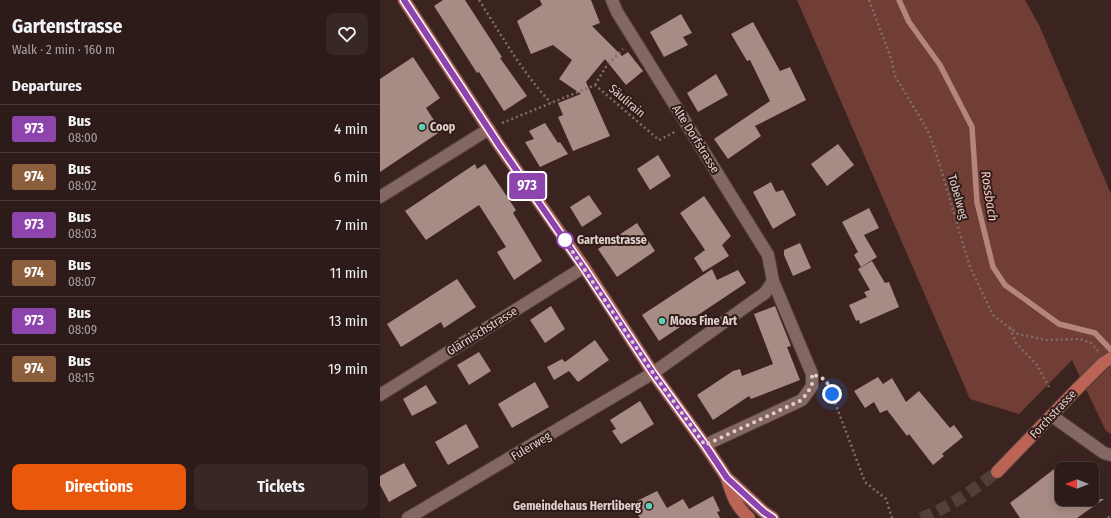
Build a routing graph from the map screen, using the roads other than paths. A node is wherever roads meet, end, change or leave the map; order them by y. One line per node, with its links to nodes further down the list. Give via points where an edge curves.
1 (404, 0): 3 (main road)
2 (612, 0): 6 (street, Alte Dorfstrasse, via 768,255)
3 (489, 129): 4 (street); 5 (main road)
4 (380, 197)
5 (584, 268): 8 (main road); 9 (street, Glärnischstrasse)
6 (773, 281): 8 (street, via 765,293); 11 (street, Alte Dorfstrasse, via 812,374 812,386 802,400)
7 (1111, 358): 10 (main road, Forchstrasse, bridge, via 1103,363)
8 (653, 373): 11 (main road); 15 (street, Fulerweg)
9 (380, 395)
10 (1052, 416): 12 (street, via 1104,453); 13 (main road, Forchstrasse)
11 (705, 445): 14 (main road)
12 (1111, 455)
13 (997, 472)
14 (727, 478): 16 (main road, via 739,509); 17 (main road)
15 (408, 518)
16 (749, 518)
17 (773, 518)

